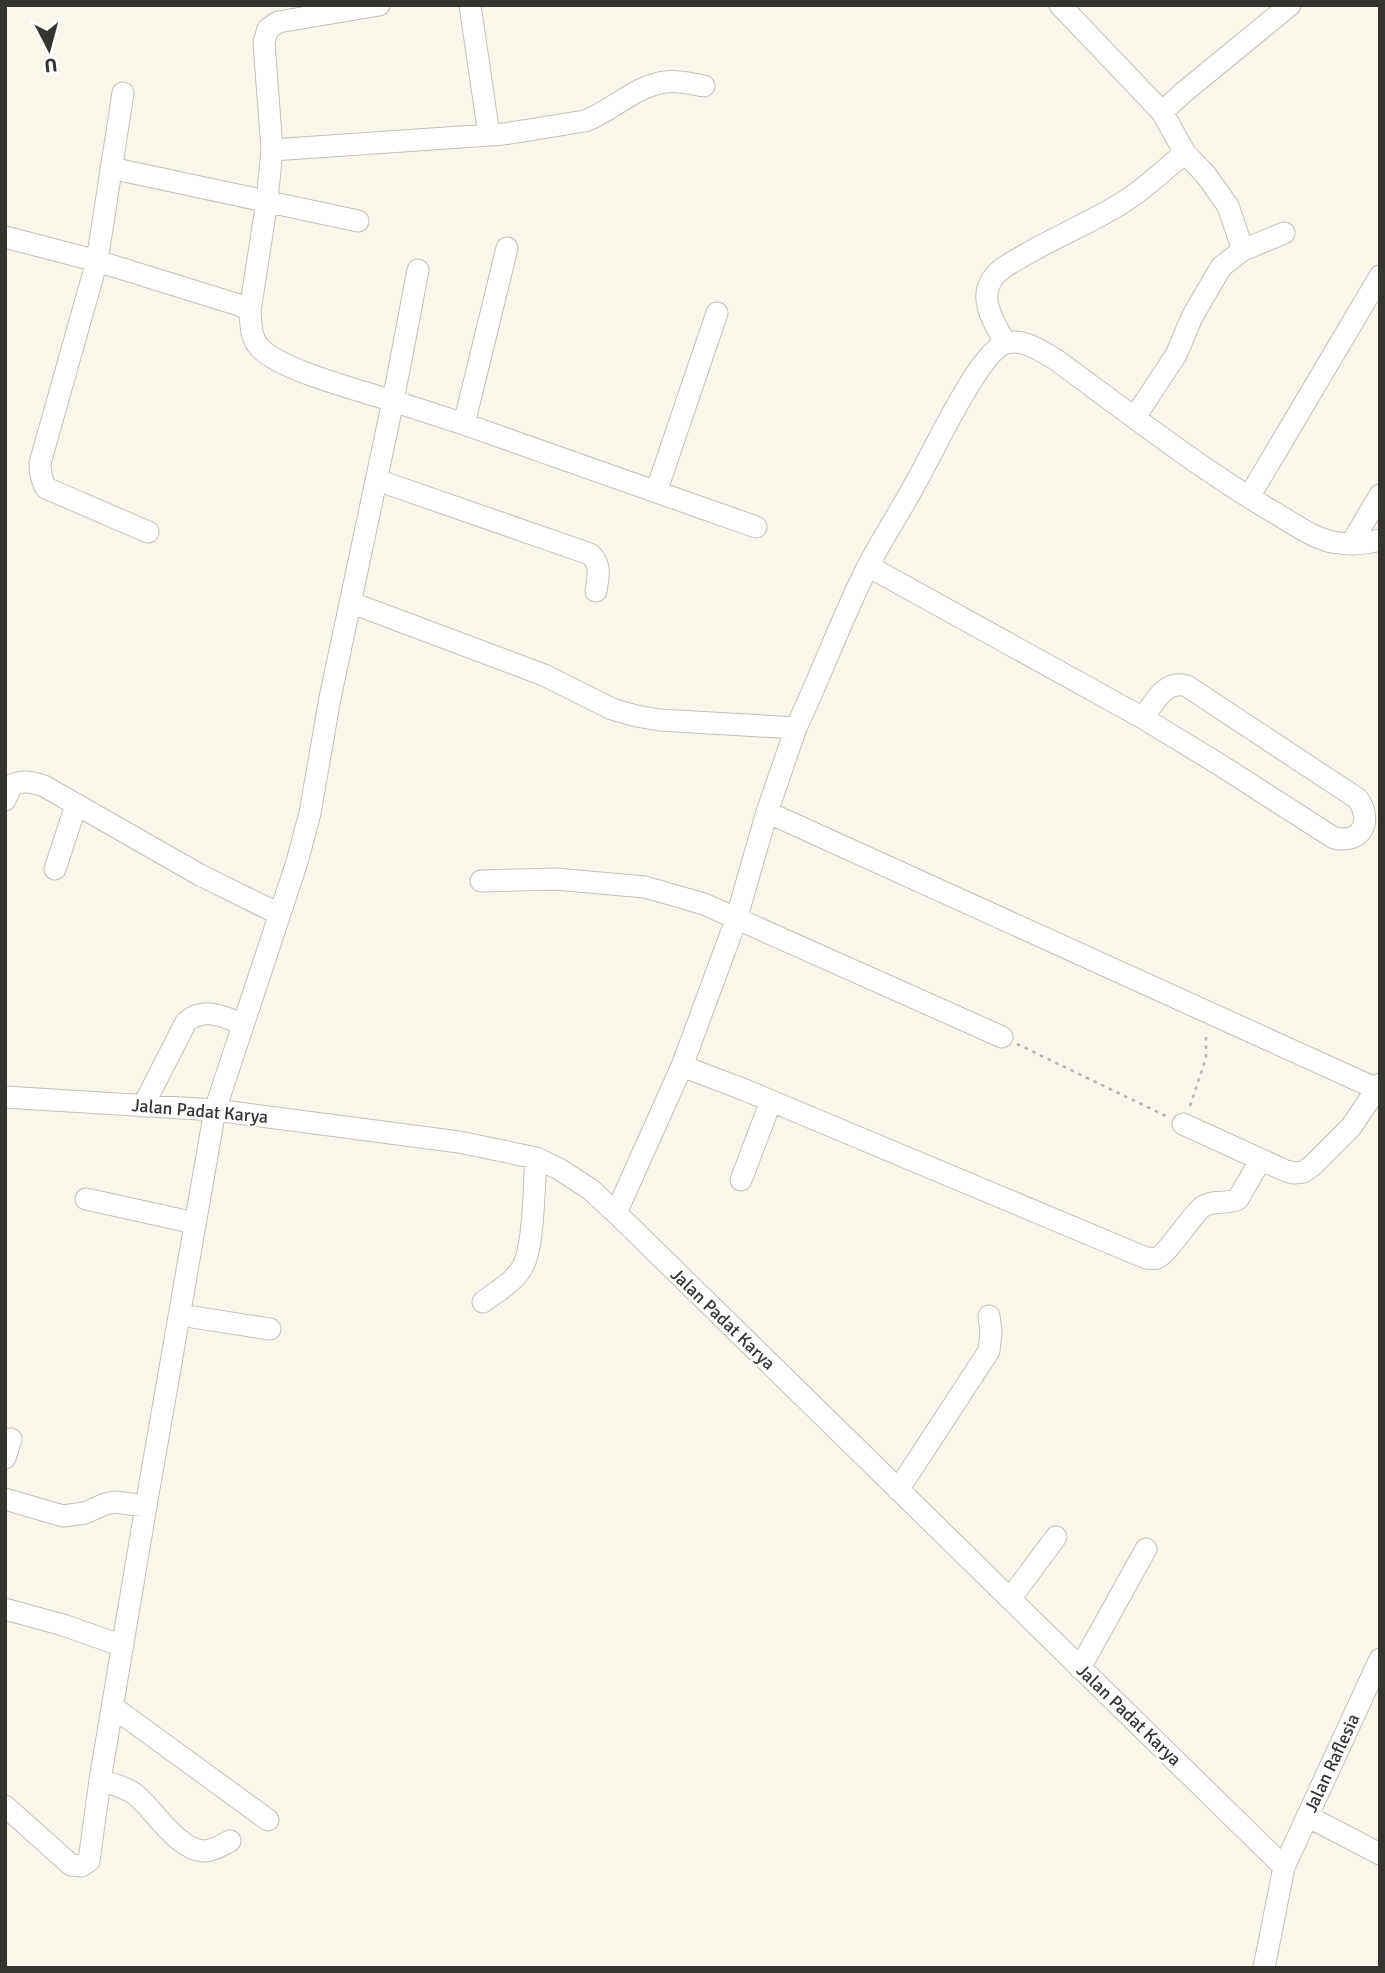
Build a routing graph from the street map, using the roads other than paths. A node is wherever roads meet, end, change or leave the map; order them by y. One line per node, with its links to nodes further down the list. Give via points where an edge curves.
1 (379, 5): 9 (street, via 278,22 268,29 264,42)
2 (470, 5): 8 (street)
3 (1060, 5): 7 (street)
4 (1290, 5): 7 (street)
5 (704, 86): 8 (street, via 655,84 585,121)
6 (123, 93): 11 (street)
7 (1162, 112): 10 (street)
8 (489, 135): 9 (street)
9 (272, 150): 12 (street)
10 (1185, 153): 17 (street, via 1228,206); 23 (street, via 1124,202 1032,250 994,276 988,304)
11 (111, 169): 12 (street); 18 (street)
12 (267, 201): 13 (street); 21 (street)
13 (358, 222)
14 (1284, 233): 17 (street)
15 (5, 237): 18 (street)
16 (507, 248): 26 (street)
17 (1243, 250): 25 (street, via 1221,267 1176,355)
18 (97, 261): 21 (street, via 222,298); 32 (street, via 40,472 46,488)
19 (418, 270): 24 (street)
20 (1380, 276): 30 (street)
21 (250, 311): 24 (street, via 251,331 268,355)
22 (717, 313): 28 (street)
23 (1005, 343): 25 (street, via 1031,346 1055,359); 35 (street, via 994,350 966,389)
24 (393, 401): 26 (street); 27 (street)
25 (1135, 417): 30 (street)
26 (464, 424): 28 (street)
27 (377, 480): 36 (street, via 590,554 599,569); 37 (street)
28 (656, 492): 31 (street)
29 (1380, 495): 34 (street)
30 (1249, 497): 34 (street, via 1314,536)
31 (756, 527)
32 (148, 532)
33 (1380, 540): 34 (street)
34 (1350, 544)
35 (868, 566): 38 (street); 39 (street)
36 (596, 591)
37 (352, 603): 39 (street, via 544,675 636,716); 45 (street, via 310,813)
38 (1143, 718): 38 (street, via 1334,838 1343,840 1362,831 1363,805 1358,799 1187,686 1166,687)
39 (796, 728): 42 (street)
40 (5, 800): 41 (street, via 12,785 31,781)
41 (76, 805): 43 (street); 45 (street)
42 (767, 813): 46 (street); 50 (street)
43 (55, 869)
44 (481, 881): 46 (street, via 555,879 645,887 704,904)
45 (279, 914): 47 (street)
46 (736, 920): 48 (street); 49 (street)
47 (243, 1024): 53 (street, via 209,1013 192,1017); 54 (street)
48 (1002, 1037)
49 (682, 1066): 52 (street); 60 (street)
50 (1378, 1086): 57 (street, via 1351,1127 1303,1172)
51 (5, 1097): 53 (street, Jalan Padat Karya)
52 (771, 1101): 57 (street, via 1146,1258 1166,1252 1203,1206 1238,1199); 58 (street)
53 (143, 1106): 54 (street, Jalan Padat Karya)
54 (215, 1110): 56 (street, Jalan Padat Karya, via 459,1142); 61 (street)
55 (1183, 1124): 57 (street)
56 (536, 1158): 60 (street, Jalan Padat Karya, via 590,1189); 62 (street, via 531,1230 523,1267)
57 (1260, 1161)
58 (741, 1180)
59 (86, 1199): 61 (street)
60 (616, 1213): 66 (street, Jalan Padat Karya)
61 (195, 1223): 63 (street)
62 (483, 1302)
63 (180, 1315): 65 (street); 68 (street)
64 (989, 1316): 66 (street, via 989,1351)
65 (270, 1329)
66 (898, 1490): 71 (street, Jalan Padat Karya)
67 (5, 1499): 68 (street, via 63,1516 115,1502)
68 (146, 1506): 73 (street)
69 (1056, 1536): 71 (street)
70 (1146, 1549): 75 (street)
71 (1010, 1599): 75 (street, Jalan Padat Karya)
72 (5, 1609): 73 (street)
73 (123, 1646): 76 (street)
74 (1379, 1664): 79 (street, Jalan Raflesia)
75 (1080, 1668): 83 (street, Jalan Padat Karya)
76 (113, 1707): 77 (street); 80 (street)
77 (100, 1780): 78 (street, via 89,1861 81,1866 71,1865); 81 (street, via 134,1793 190,1847 204,1851)
78 (5, 1806)
79 (1307, 1816): 82 (street); 83 (street, Jalan Raflesia)
80 (268, 1820)
81 (230, 1841)
82 (1380, 1854)
83 (1284, 1867): 84 (street, Jalan Raflesia)
84 (1264, 1968)

